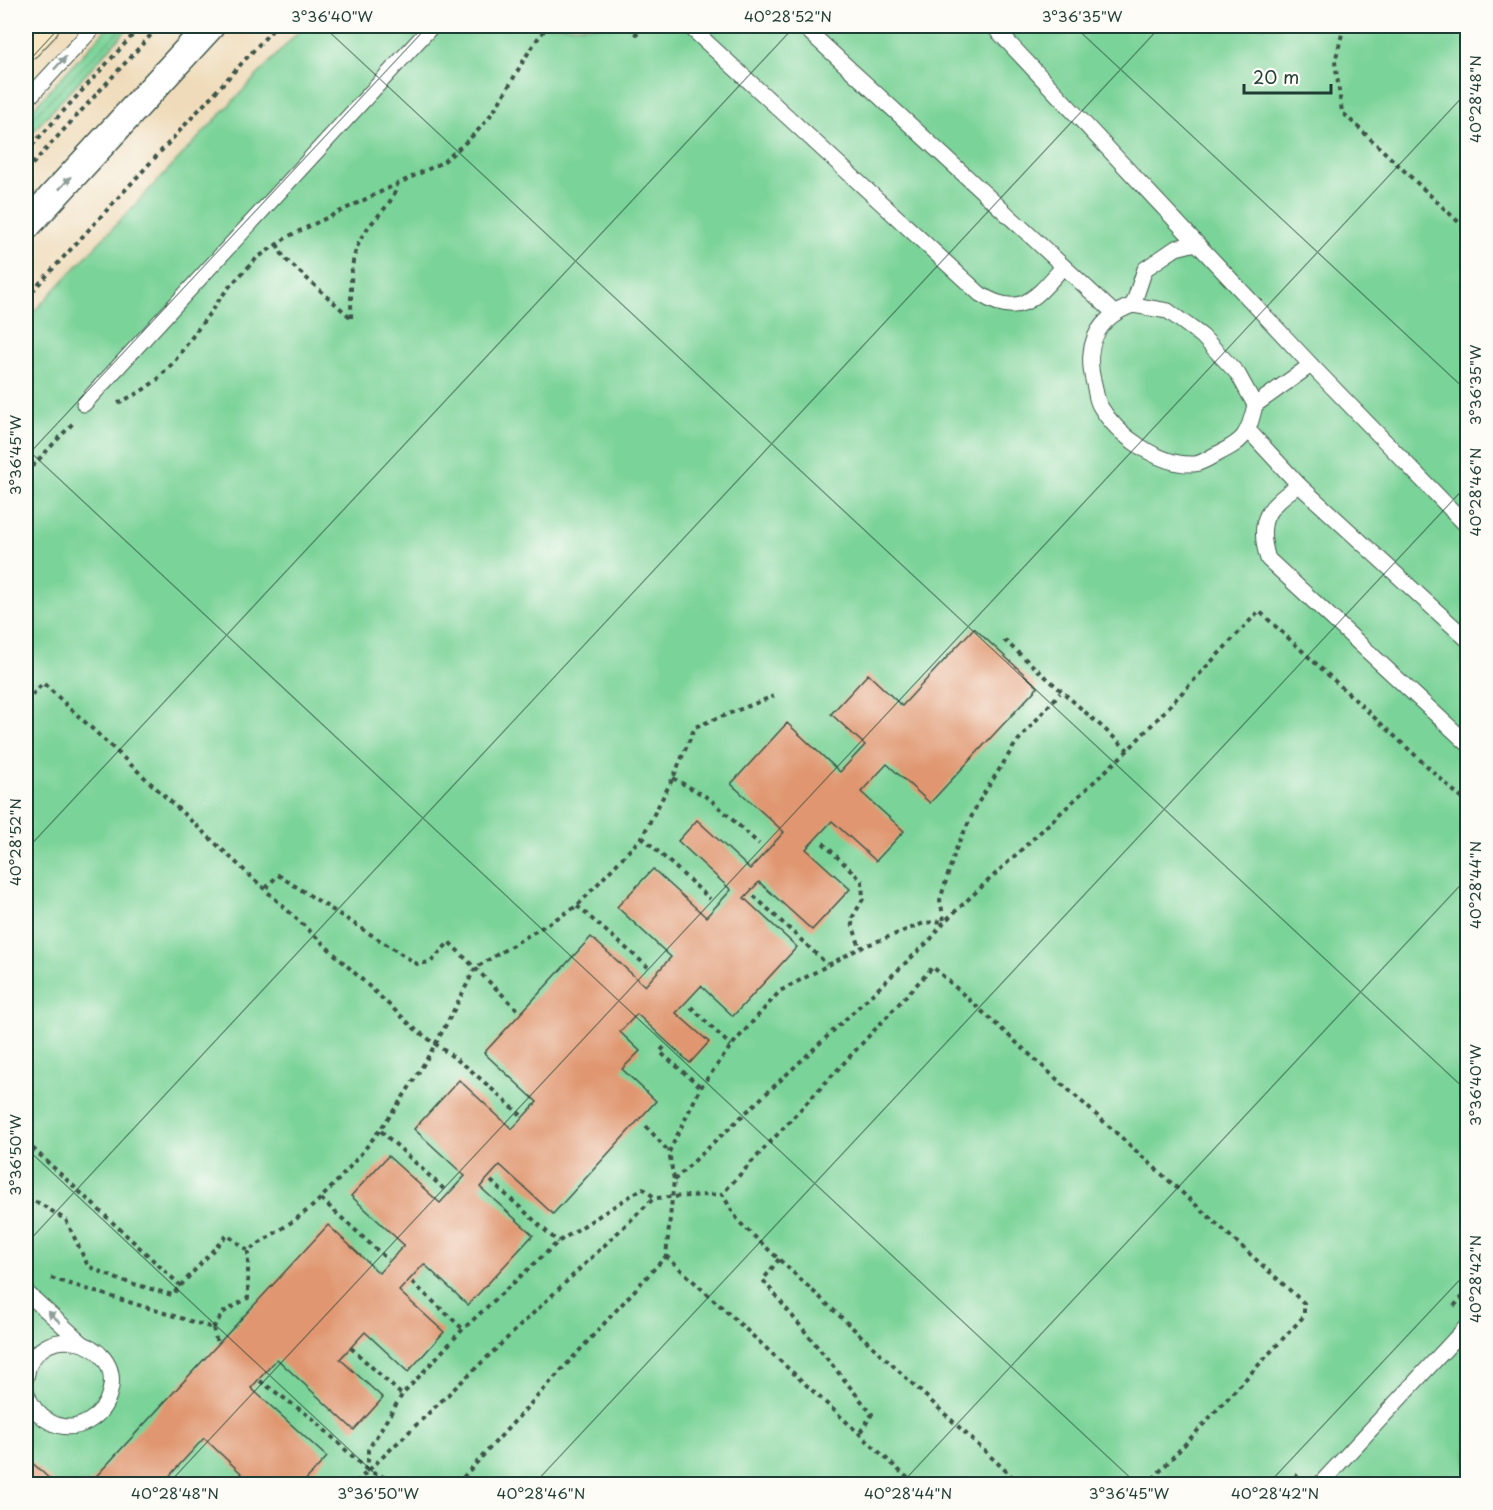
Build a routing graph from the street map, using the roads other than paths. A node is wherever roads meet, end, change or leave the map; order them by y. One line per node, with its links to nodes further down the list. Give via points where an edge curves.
1 (42, 26): 8 (street)
2 (95, 26): 9 (lane, one-way to 2)
3 (210, 26): 10 (street, one-way to 3)
4 (432, 26): 17 (lane)
5 (689, 26): 12 (lane, via 980,294 997,305 1017,306 1036,297)
6 (803, 26): 12 (lane)
7 (993, 26): 11 (lane)
8 (26, 43)
9 (26, 101)
10 (26, 226)
11 (1197, 243): 13 (lane, via 1176,248 1145,269); 15 (lane)
12 (1064, 267): 14 (lane)
13 (1133, 304): 14 (lane); 16 (lane, via 1168,311 1202,336 1238,374)
14 (1113, 312): 18 (lane, via 1097,330 1089,366 1099,405 1122,432 1153,456 1195,464 1231,447)
15 (1311, 365): 16 (lane); 20 (lane)
16 (1255, 405): 18 (lane)
17 (83, 412)
18 (1249, 431): 19 (lane)
19 (1299, 485): 21 (lane); 22 (lane, via 1278,499 1265,517 1261,538 1268,559)
20 (1467, 527)
21 (1467, 640)
22 (1467, 744)
23 (26, 1292): 25 (lane, one-way to 23)
24 (1467, 1325): 28 (lane)
25 (82, 1342): 26 (lane, via 68,1340 41,1350 31,1361); 27 (lane, via 105,1360 110,1373 109,1395 99,1413 81,1424 61,1426 36,1413)
26 (26, 1376)
27 (26, 1391)
28 (1320, 1485)

